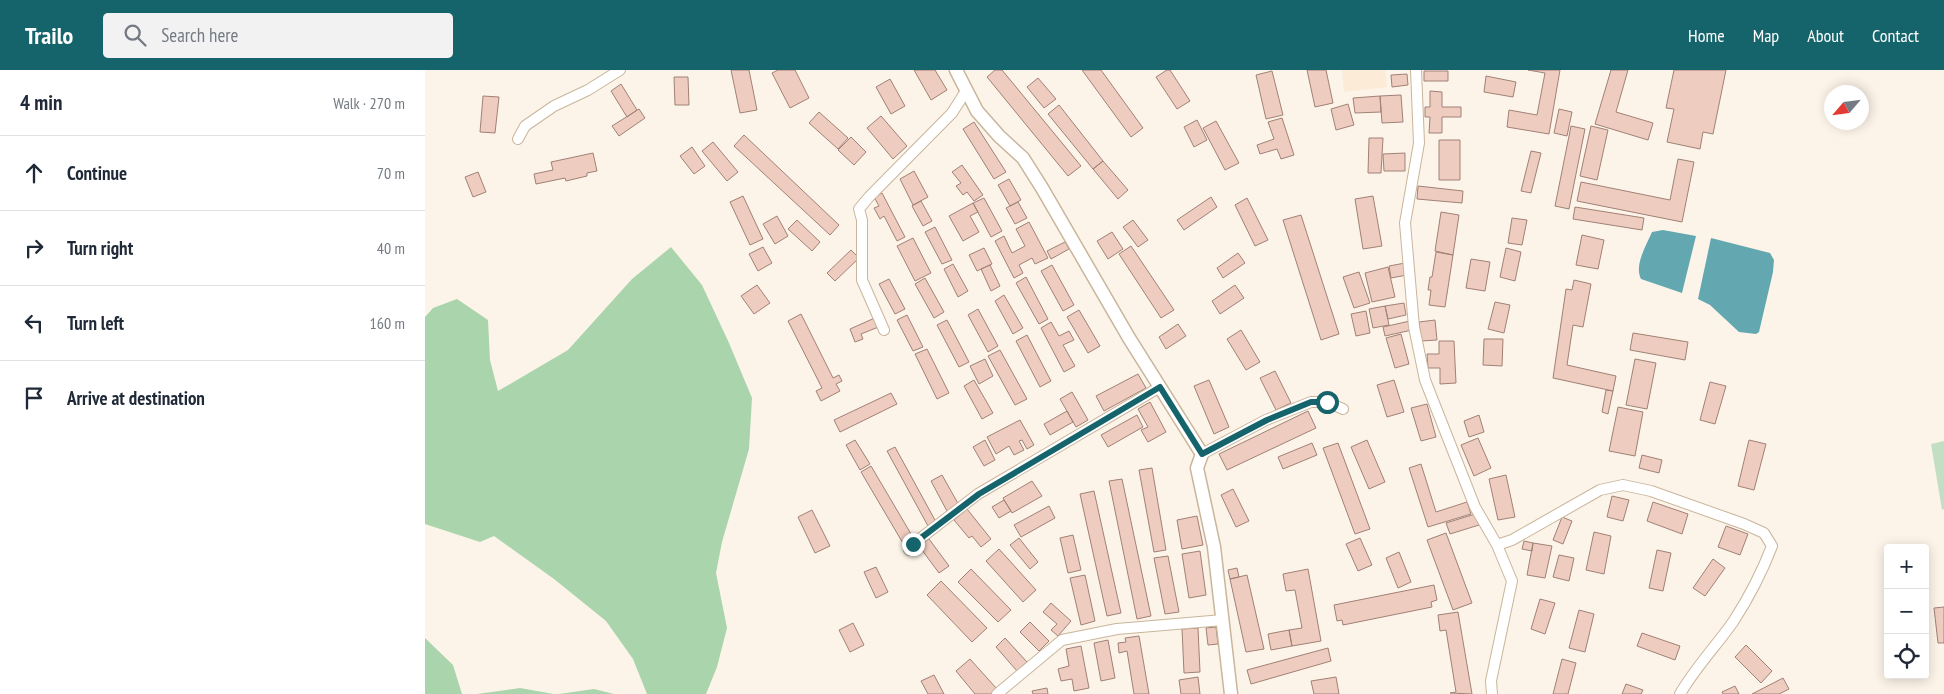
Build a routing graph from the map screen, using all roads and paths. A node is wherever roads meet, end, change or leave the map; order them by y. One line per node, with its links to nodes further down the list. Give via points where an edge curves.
1 (620, 70): 5 (street, via 554,106 525,126)
2 (956, 70): 4 (street)
3 (1416, 70): 10 (street, via 1419,143 1405,223 1415,327 1425,380 1475,507)
4 (966, 91): 6 (street, via 952,113 859,209 862,220 862,280); 7 (street, via 977,111 1023,158)
5 (517, 139)
6 (884, 330)
7 (1160, 387): 9 (street); 11 (street, via 979,494)
8 (1343, 409): 9 (street, via 1327,402 1311,402 1267,420)
9 (1202, 454): 12 (street, via 1197,468 1214,547)
10 (1497, 545): 15 (street, via 1512,581); 16 (street, via 1512,540 1600,490 1623,485 1651,491 1764,533 1772,546 1765,563 1733,621)
11 (909, 550)
12 (1223, 620): 13 (street, via 1117,629 1062,640); 14 (street)
13 (997, 694)
14 (1231, 694)
15 (1491, 694)
16 (1680, 694)

